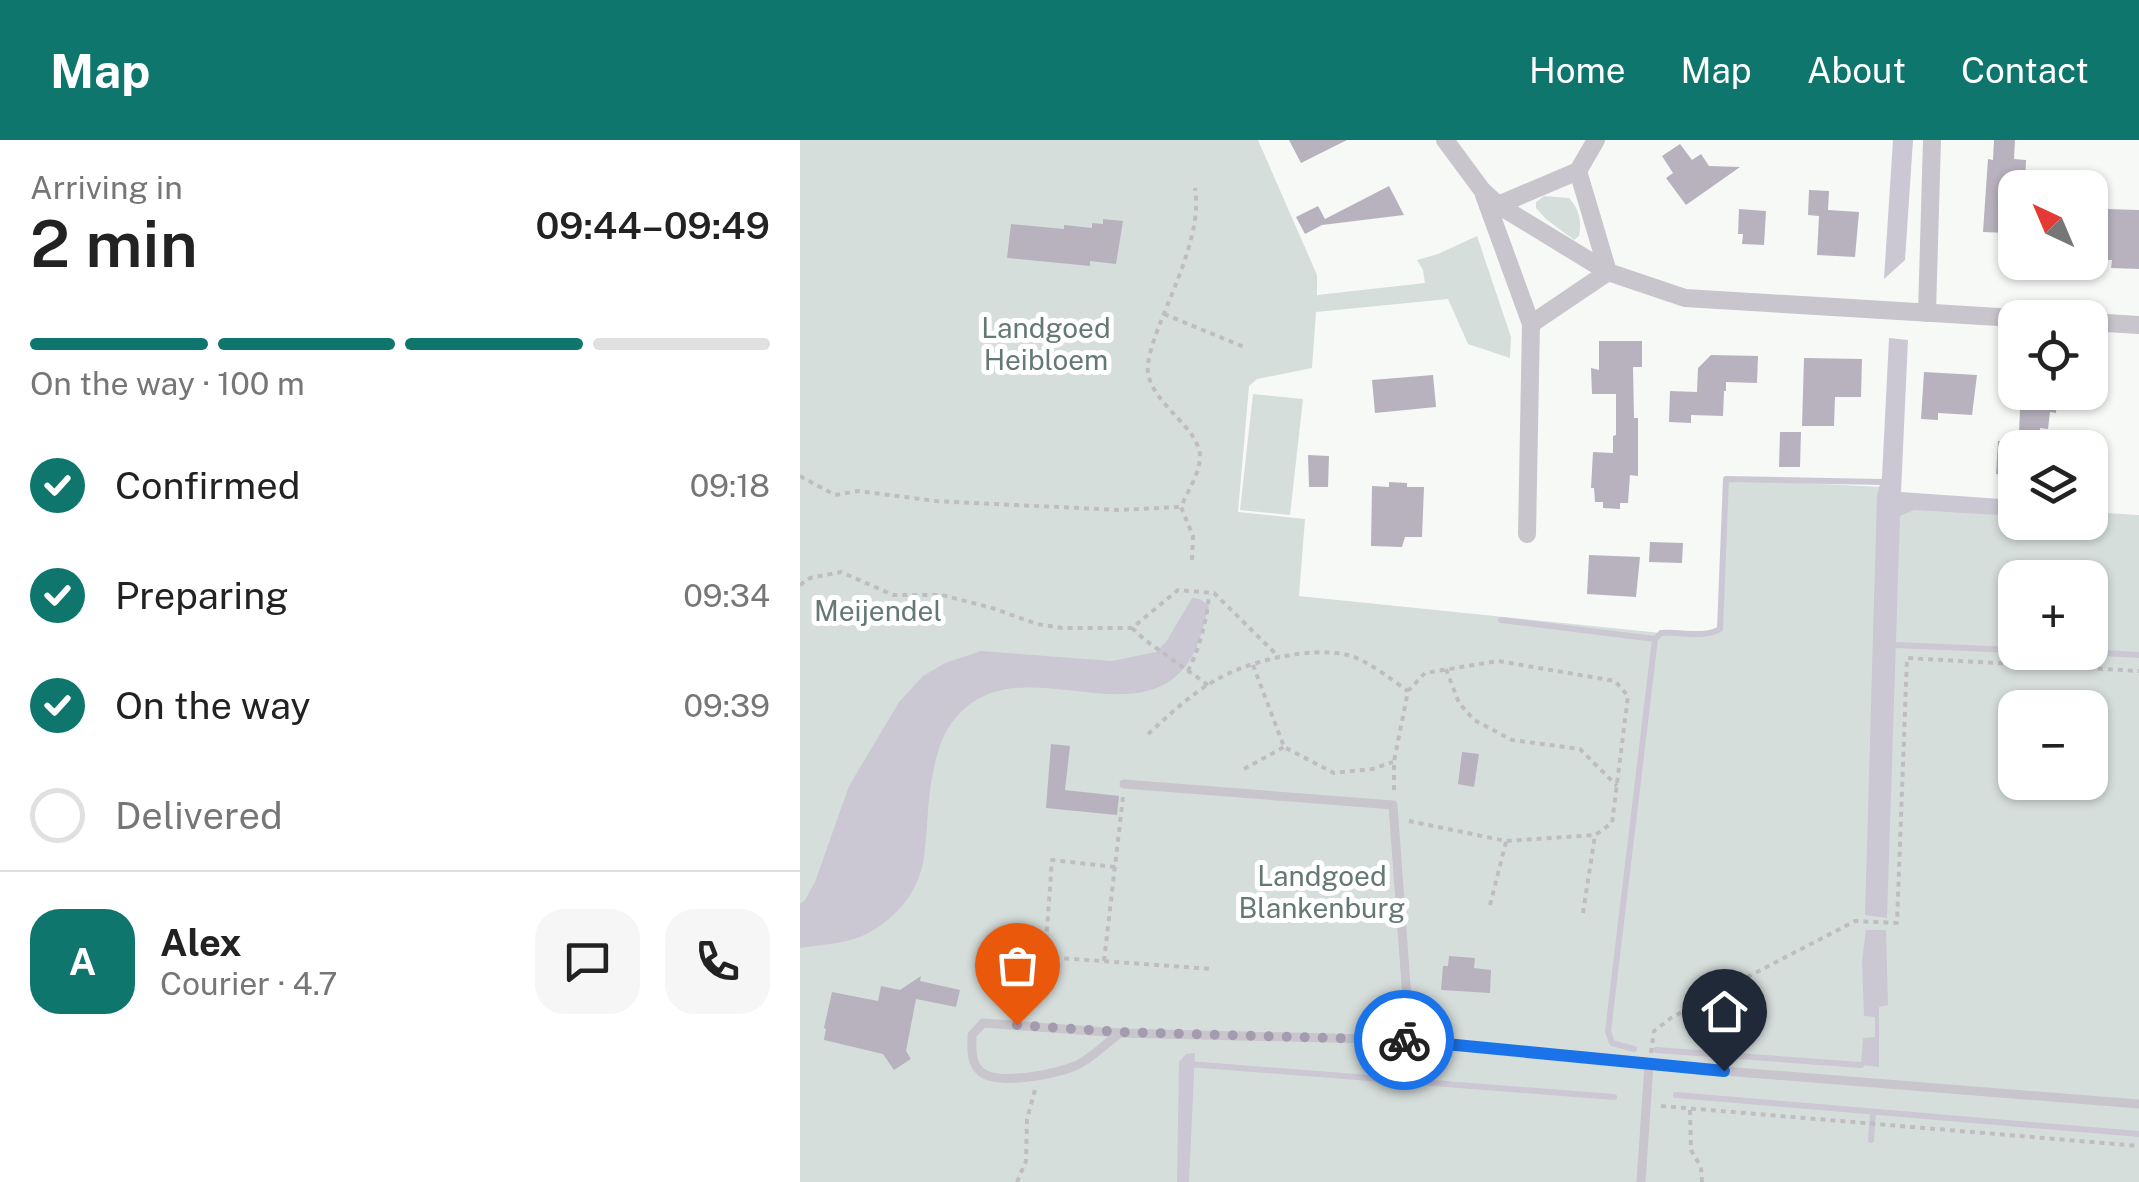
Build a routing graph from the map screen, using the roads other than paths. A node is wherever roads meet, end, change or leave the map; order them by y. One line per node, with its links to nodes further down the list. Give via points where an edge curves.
1 (1445, 140): 5 (street)
2 (1596, 140): 4 (street)
3 (1932, 140): 8 (street)
4 (1578, 171): 6 (street); 7 (street)
5 (1482, 190): 6 (street); 11 (street)
6 (1498, 205): 7 (street)
7 (1608, 272): 8 (street, via 1685,298); 11 (street)
8 (1927, 312): 9 (street)
9 (1998, 317)
10 (2108, 323): 12 (street)
11 (1530, 324): 13 (street)
12 (2139, 325)
13 (1527, 534)
14 (1124, 784): 16 (lane, via 1394,805)
15 (1120, 1032): 15 (lane, via 983,1022 972,1035 972,1058 980,1072 998,1079 1043,1074 1077,1065); 16 (lane)
16 (1410, 1040): 17 (lane)
17 (1649, 1065): 18 (lane); 19 (lane)
18 (2139, 1104)
19 (1641, 1182)

